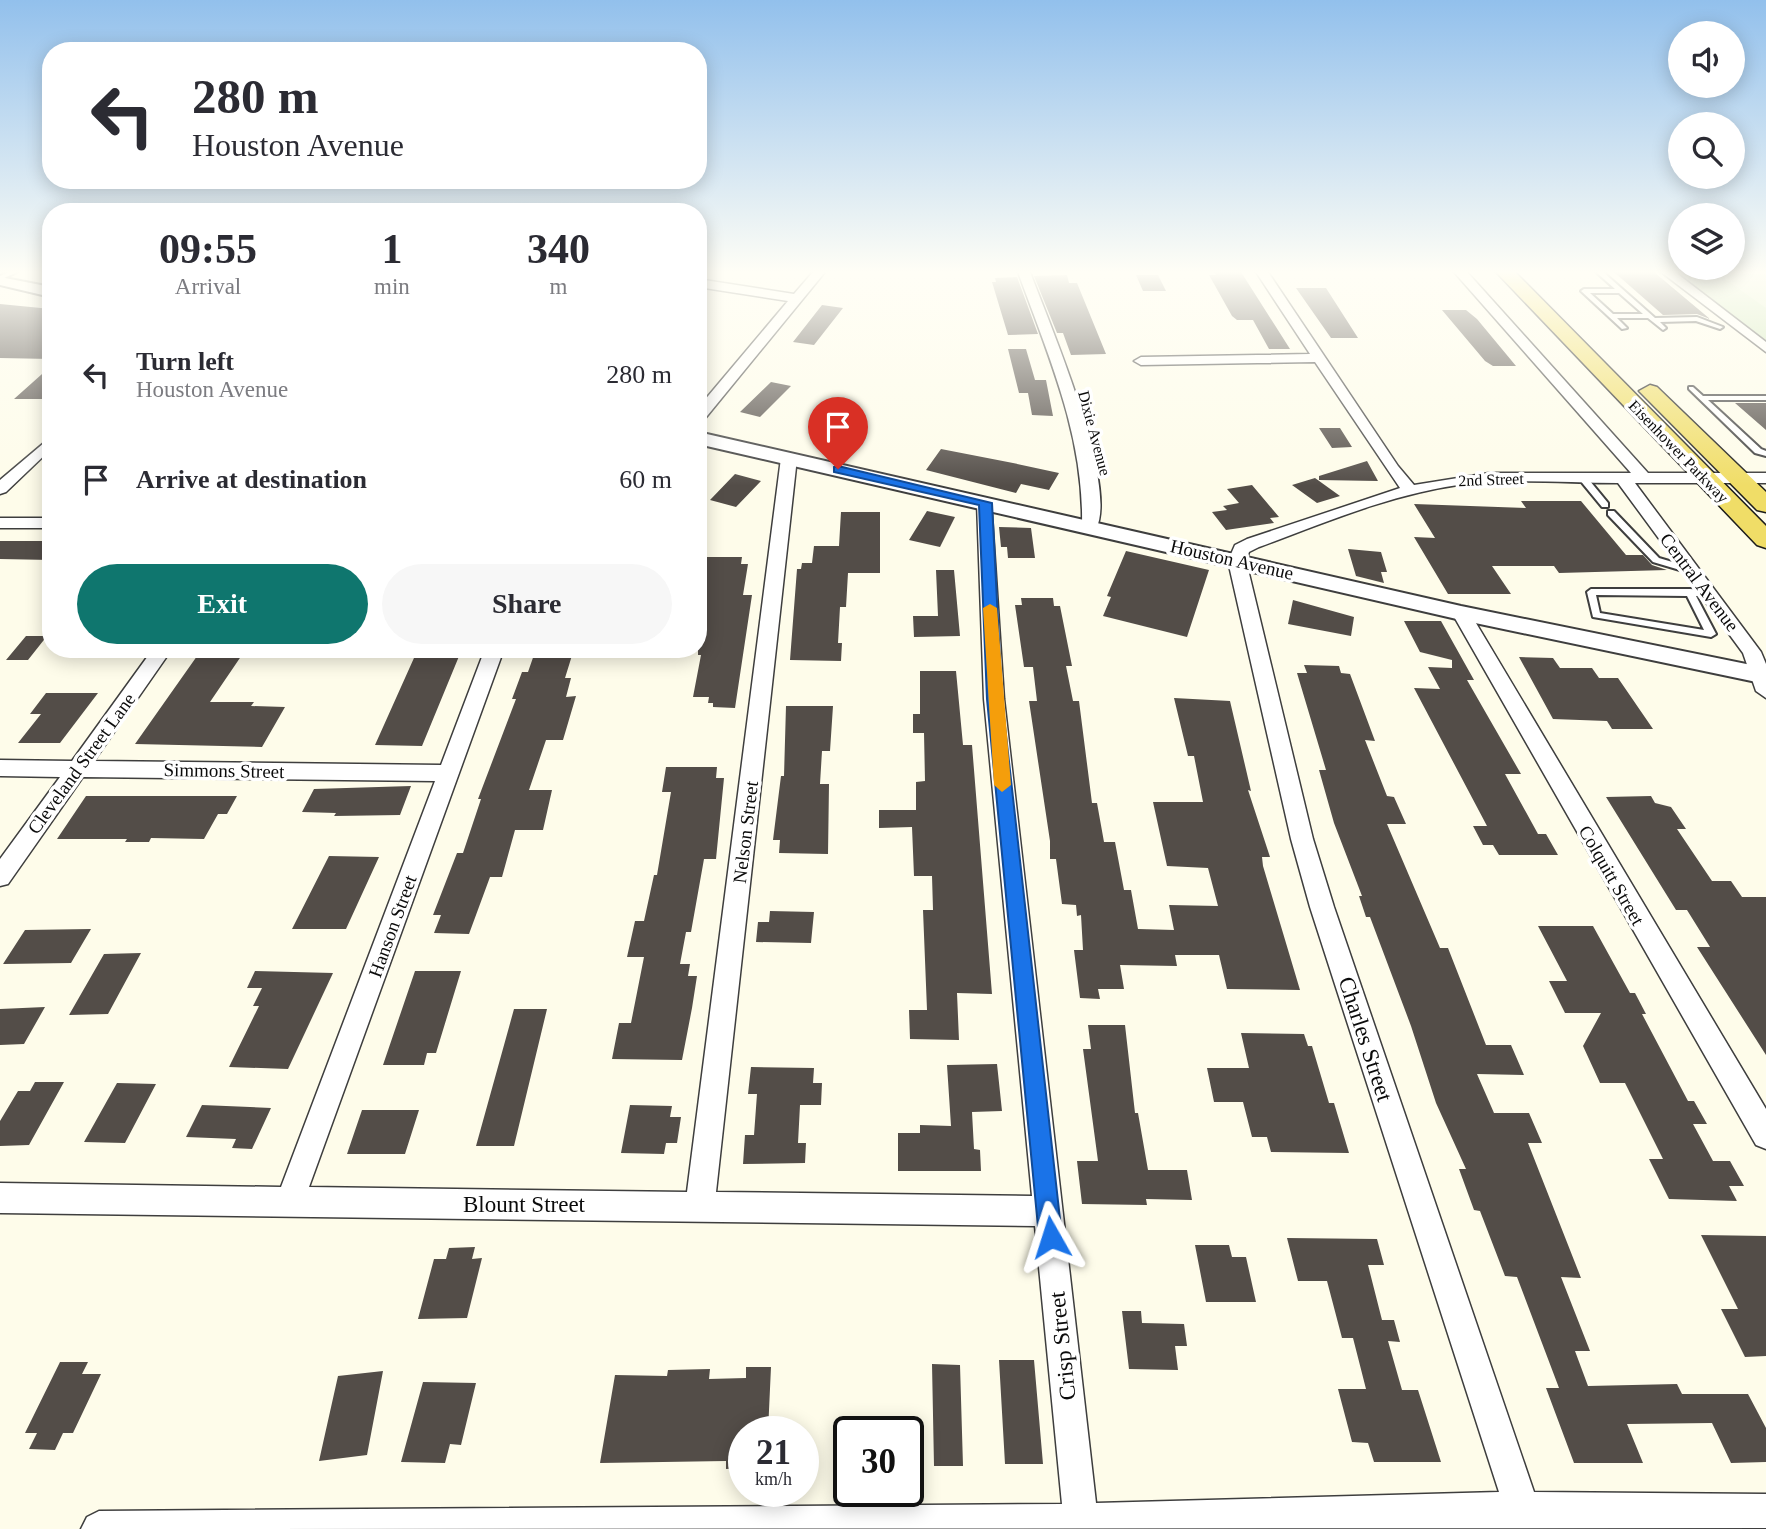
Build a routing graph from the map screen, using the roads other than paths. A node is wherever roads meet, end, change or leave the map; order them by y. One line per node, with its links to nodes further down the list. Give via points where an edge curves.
1 (761, 343): 12 (street)
2 (1049, 343): 29 (street, Dixie Avenue, via 1090,475)
3 (1310, 343): 7 (street)
4 (1524, 343): 19 (street)
5 (1574, 343): 20 (main road, Eisenhower Parkway)
6 (1603, 343): 21 (main road, Eisenhower Parkway)
7 (1320, 358): 8 (street); 24 (street)
8 (1141, 361)
9 (1690, 388): 10 (lane)
10 (1701, 398): 11 (lane); 15 (lane)
11 (1766, 398)
12 (707, 407)
13 (707, 440): 16 (street, Houston Avenue)
14 (42, 449): 23 (street)
15 (1766, 454)
16 (789, 458): 25 (street, Houston Avenue); 45 (street, Nelson Street)
17 (1582, 477): 18 (street, 2nd Street); 24 (street, 2nd Street, via 1465,479); 32 (lane, via 1656,560)
18 (1623, 478): 19 (street, 2nd Street); 32 (street, Central Avenue)
19 (1644, 478): 20 (street, 2nd Street)
20 (1704, 478): 21 (street, 2nd Street); 30 (main road, Eisenhower Parkway)
21 (1739, 478): 22 (street, 2nd Street); 26 (main road, Eisenhower Parkway)
22 (1766, 478)
23 (0, 489)
24 (1410, 490): 31 (street, 2nd Street, via 1253,543 1241,548)
25 (985, 503): 29 (street, Houston Avenue); 46 (street, Crisp Street, via 994,699)
26 (1766, 505)
27 (0, 523): 28 (street)
28 (42, 523)
29 (1090, 526): 31 (street, Houston Avenue)
30 (1766, 540)
31 (1237, 561): 34 (street, Houston Avenue); 47 (street, Charles Street, via 1322,907)
32 (1693, 571): 33 (street, Central Avenue)
33 (1699, 592): 33 (lane, via 1653,592 1591,592 1596,615 1711,634); 37 (street, Central Avenue, via 1752,652)
34 (1461, 613): 37 (street, Houston Avenue); 42 (street, Colquitt Street)
35 (156, 658): 39 (street, Cleveland Street Lane)
36 (492, 658): 40 (street, Hanson Street)
37 (1764, 681)
38 (0, 768): 39 (street, Simmons Street)
39 (76, 769): 40 (street, Simmons Street); 41 (street, Cleveland Street Lane)
40 (449, 773): 44 (street, Hanson Street)
41 (0, 877)
42 (1766, 1135)
43 (0, 1198): 44 (street, Blount Street)
44 (289, 1203): 45 (street, Blount Street)
45 (700, 1205): 46 (street, Blount Street)
46 (1048, 1211): 49 (street, Crisp Street)
47 (1522, 1509): 48 (street); 50 (street)
48 (1765, 1513)
49 (1081, 1521): 50 (street); 51 (street)
50 (1253, 1523)
51 (99, 1529)

